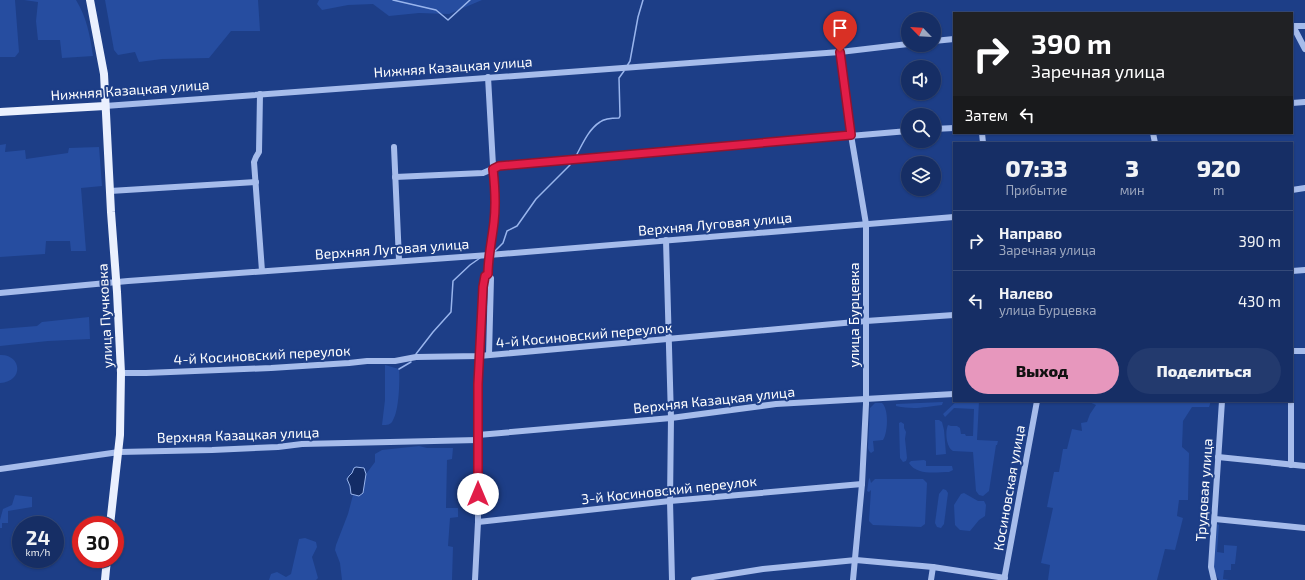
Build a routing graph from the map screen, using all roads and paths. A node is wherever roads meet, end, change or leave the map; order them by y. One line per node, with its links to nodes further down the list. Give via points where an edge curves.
1 (90, 0): 14 (main road, улица Пучковка, via 104,74)
2 (1293, 26): 3 (street)
3 (1305, 26)
4 (1293, 28): 8 (street)
5 (953, 39): 6 (street)
6 (941, 40)
7 (901, 45): 9 (street, Нижняя Казацкая улица)
8 (1305, 49)
9 (840, 52): 10 (street, Нижняя Казацкая улица); 19 (street, улица Бурцевка)
10 (488, 77): 11 (street, Нижняя Казацкая улица); 21 (street)
11 (260, 94): 14 (street, Нижняя Казацкая улица); 23 (street, via 259,152 254,162)
12 (1305, 102): 13 (street)
13 (1293, 103)
14 (105, 106): 15 (main road, Нижняя Казацкая улица); 26 (main road, улица Пучковка)
15 (0, 112)
16 (953, 128): 17 (street)
17 (941, 129)
18 (901, 131): 19 (street)
19 (851, 135): 21 (street, via 499,166); 28 (street, улица Бурцевка)
20 (394, 147): 22 (street)
21 (493, 169): 22 (street, via 483,173); 30 (street, via 494,221)
22 (395, 177): 31 (street)
23 (256, 182): 26 (street); 33 (street)
24 (1305, 188): 25 (street)
25 (1293, 190)
26 (110, 191): 36 (main road, улица Пучковка)
27 (953, 217): 28 (street, Верхняя Луговая улица)
28 (866, 224): 29 (street, Верхняя Луговая улица); 39 (street, улица Бурцевка)
29 (666, 240): 30 (street, Верхняя Луговая улица); 40 (street)
30 (488, 255): 31 (street, Верхняя Луговая улица); 35 (street)
31 (399, 260): 33 (street, Верхняя Луговая улица)
32 (1305, 270): 34 (street)
33 (262, 271): 36 (street, Верхняя Луговая улица)
34 (1293, 271)
35 (488, 274): 43 (street, via 492,290); 44 (street, via 485,276 483,287)
36 (116, 282): 37 (street, Верхняя Луговая улица); 45 (main road, улица Пучковка)
37 (0, 293)
38 (953, 315): 39 (street, 4-й Косиновский переулок)
39 (866, 321): 40 (street, 4-й Косиновский переулок); 47 (street, улица Бурцевка)
40 (669, 339): 43 (street, 4-й Косиновский переулок); 51 (street)
41 (1293, 351): 42 (street)
42 (1305, 351)
43 (489, 355): 44 (street, 4-й Косиновский переулок)
44 (479, 356): 45 (street, 4-й Косиновский переулок, via 416,357 395,361 366,360 271,368); 52 (street)
45 (121, 373): 53 (main road, улица Пучковка)
46 (953, 394): 47 (street, Верхняя Казацкая улица)
47 (866, 398): 51 (street, Верхняя Казацкая улица, via 776,404); 58 (street, улица Бурцевка)
48 (1036, 402): 67 (street, Косиновская улица)
49 (1222, 402): 54 (street, Трудовая улица)
50 (1291, 402): 55 (street)
51 (671, 418): 52 (street, Верхняя Казацкая улица); 59 (street)
52 (478, 437): 53 (street, Верхняя Казацкая улица); 62 (street)
53 (119, 452): 57 (street, Верхняя Казацкая улица); 60 (main road, улица Пучковка)
54 (1218, 457): 55 (street); 61 (street, Трудовая улица)
55 (1292, 465): 56 (street)
56 (1305, 466)
57 (0, 469)
58 (862, 484): 59 (street, 3-й Косиновский переулок); 64 (street, улица Бурцевка)
59 (670, 501): 62 (street, 3-й Косиновский переулок); 70 (street)
60 (111, 516)
61 (1215, 519): 63 (street); 74 (street, Трудовая улица, via 1211,567)
62 (478, 522): 69 (street)
63 (1305, 528)
64 (856, 560): 65 (street); 71 (street, via 763,569); 72 (street, улица Бурцевка)
65 (933, 567): 67 (street); 73 (street)
66 (106, 568): 68 (main road)
67 (1004, 579)
68 (105, 580)
69 (476, 580)
70 (672, 580)
71 (694, 580)
72 (853, 580)
73 (931, 580)
74 (1214, 580)

